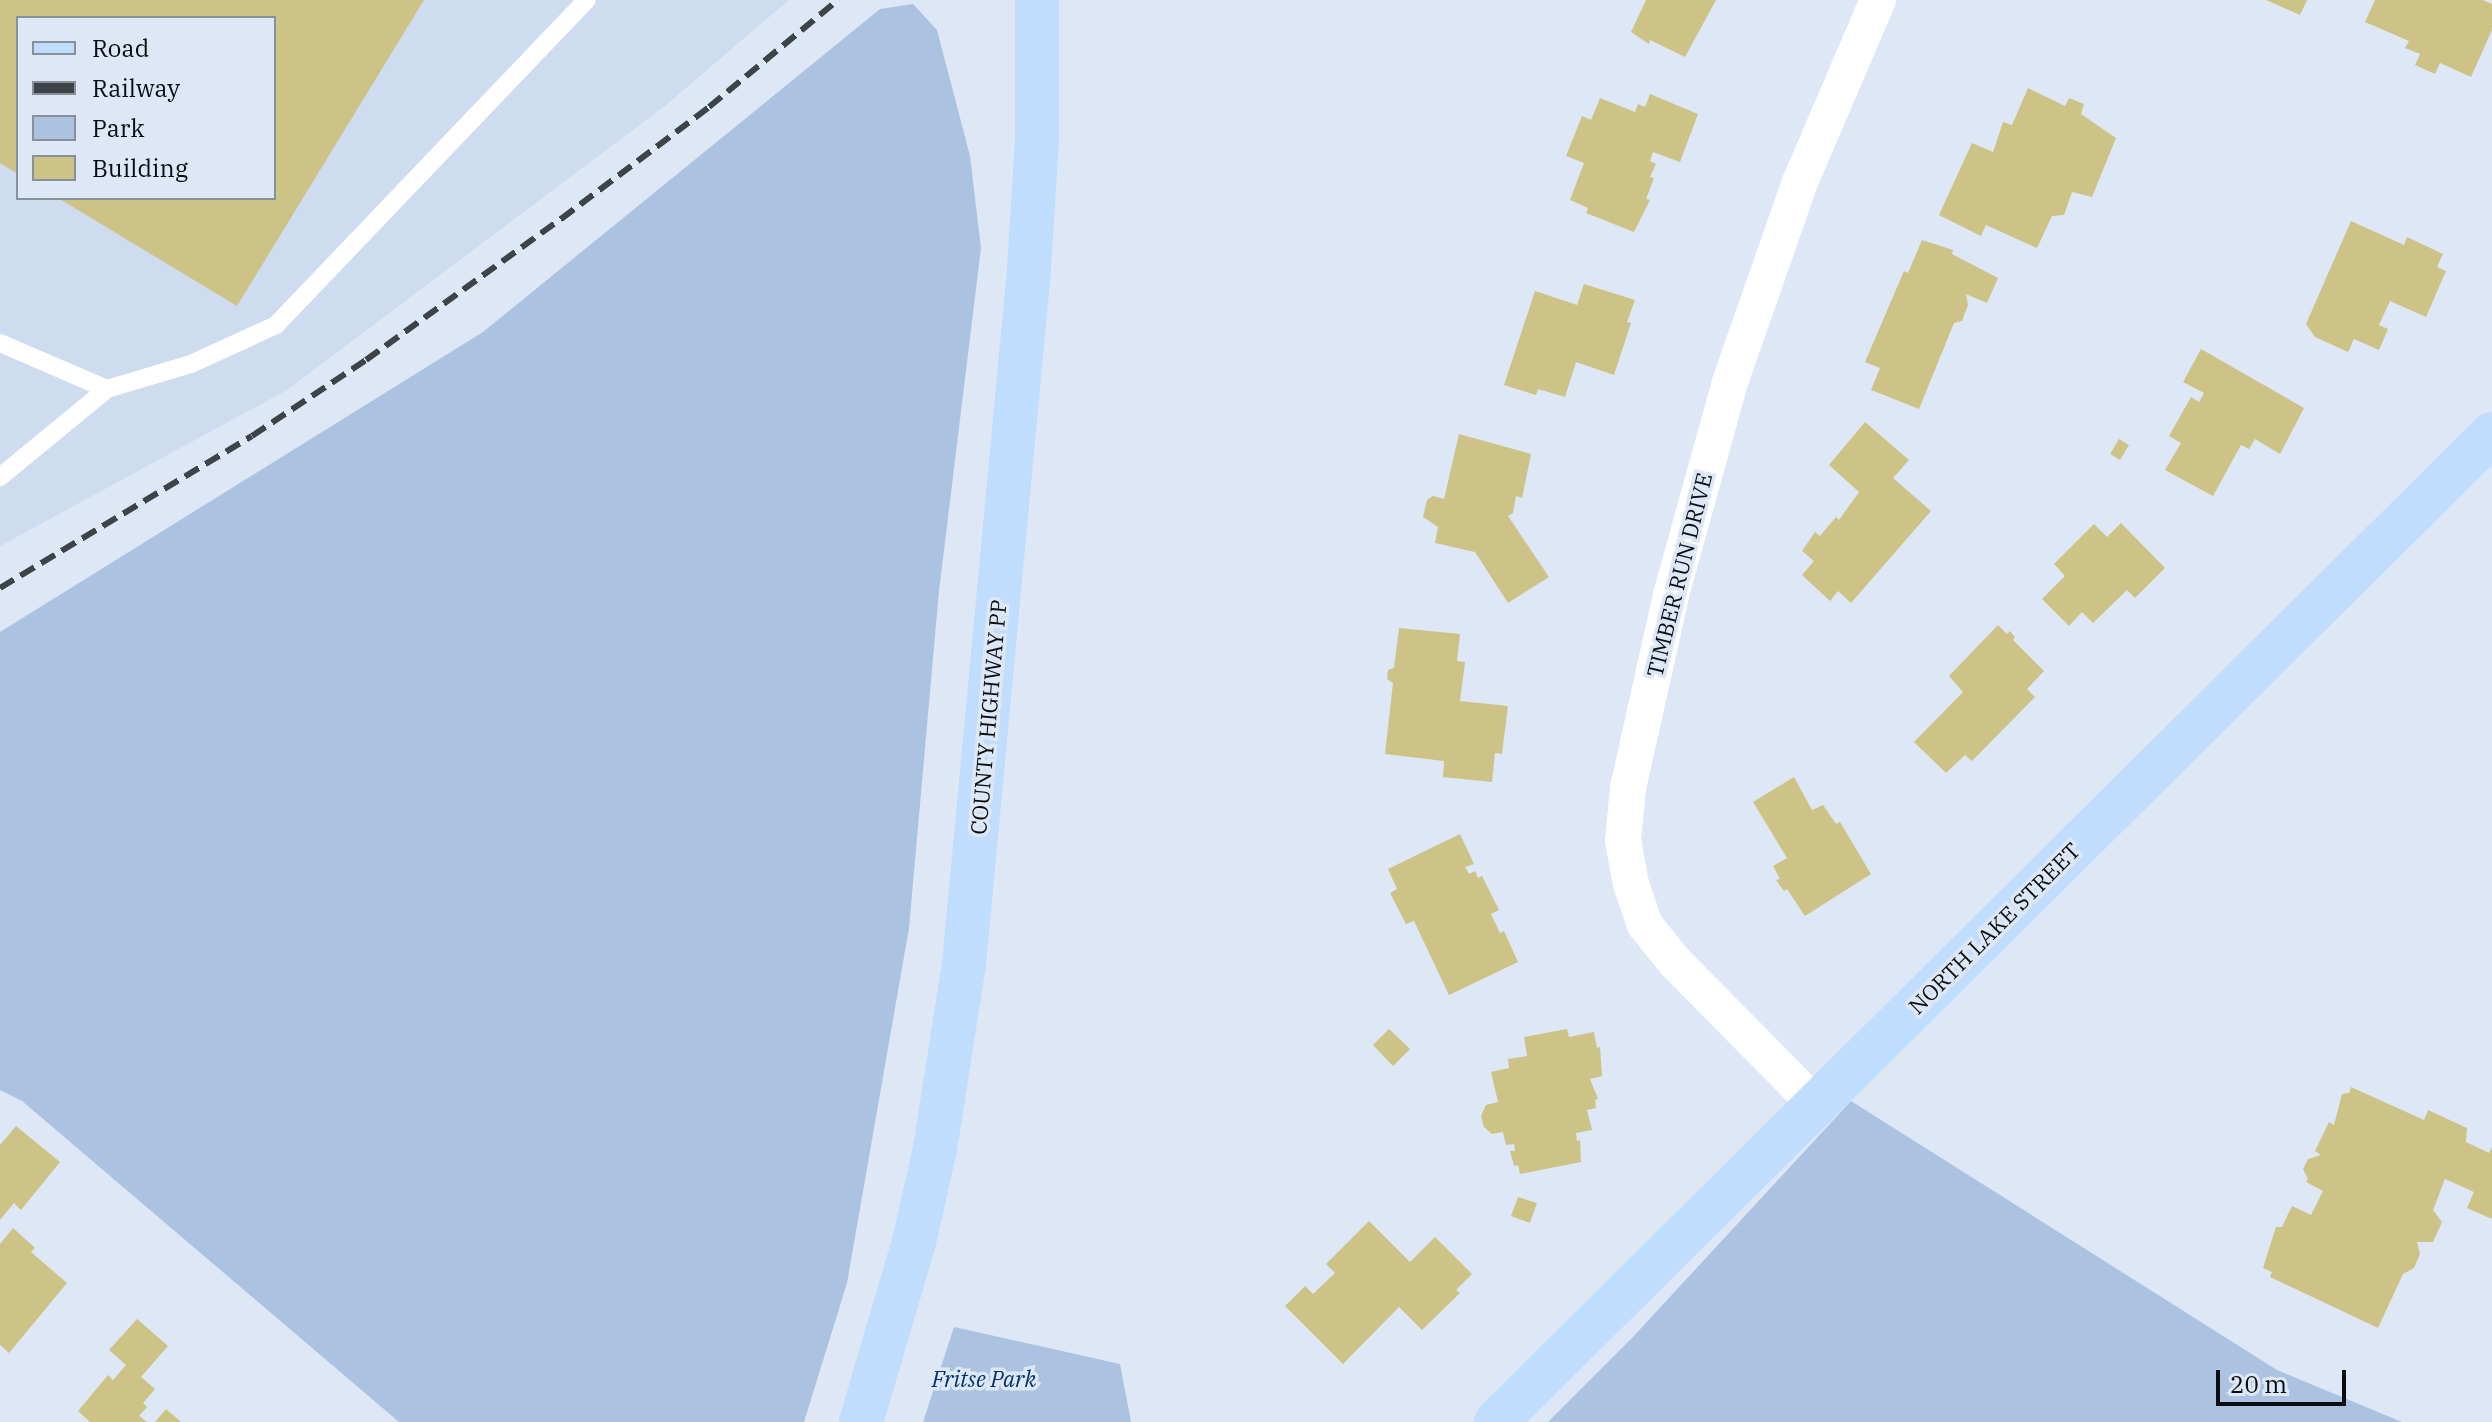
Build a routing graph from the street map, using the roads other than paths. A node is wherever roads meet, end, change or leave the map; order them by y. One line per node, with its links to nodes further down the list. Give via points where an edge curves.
1 (587, 0): 5 (lane, via 276,325 191,364)
2 (1878, 0): 8 (street, TIMBER RUN DRIVE, via 1800,182 1730,382 1671,595 1628,788 1623,841 1645,925)
3 (1037, 2): 9 (main road, COUNTY HIGHWAY PP, via 1037,138 1029,270 964,964 938,1134 914,1242)
4 (0, 343): 5 (lane)
5 (107, 389): 7 (lane)
6 (2492, 434): 8 (main road, NORTH LAKE STREET)
7 (0, 477)
8 (1817, 1106): 10 (main road, NORTH LAKE STREET)
9 (861, 1422)
10 (1496, 1422)

